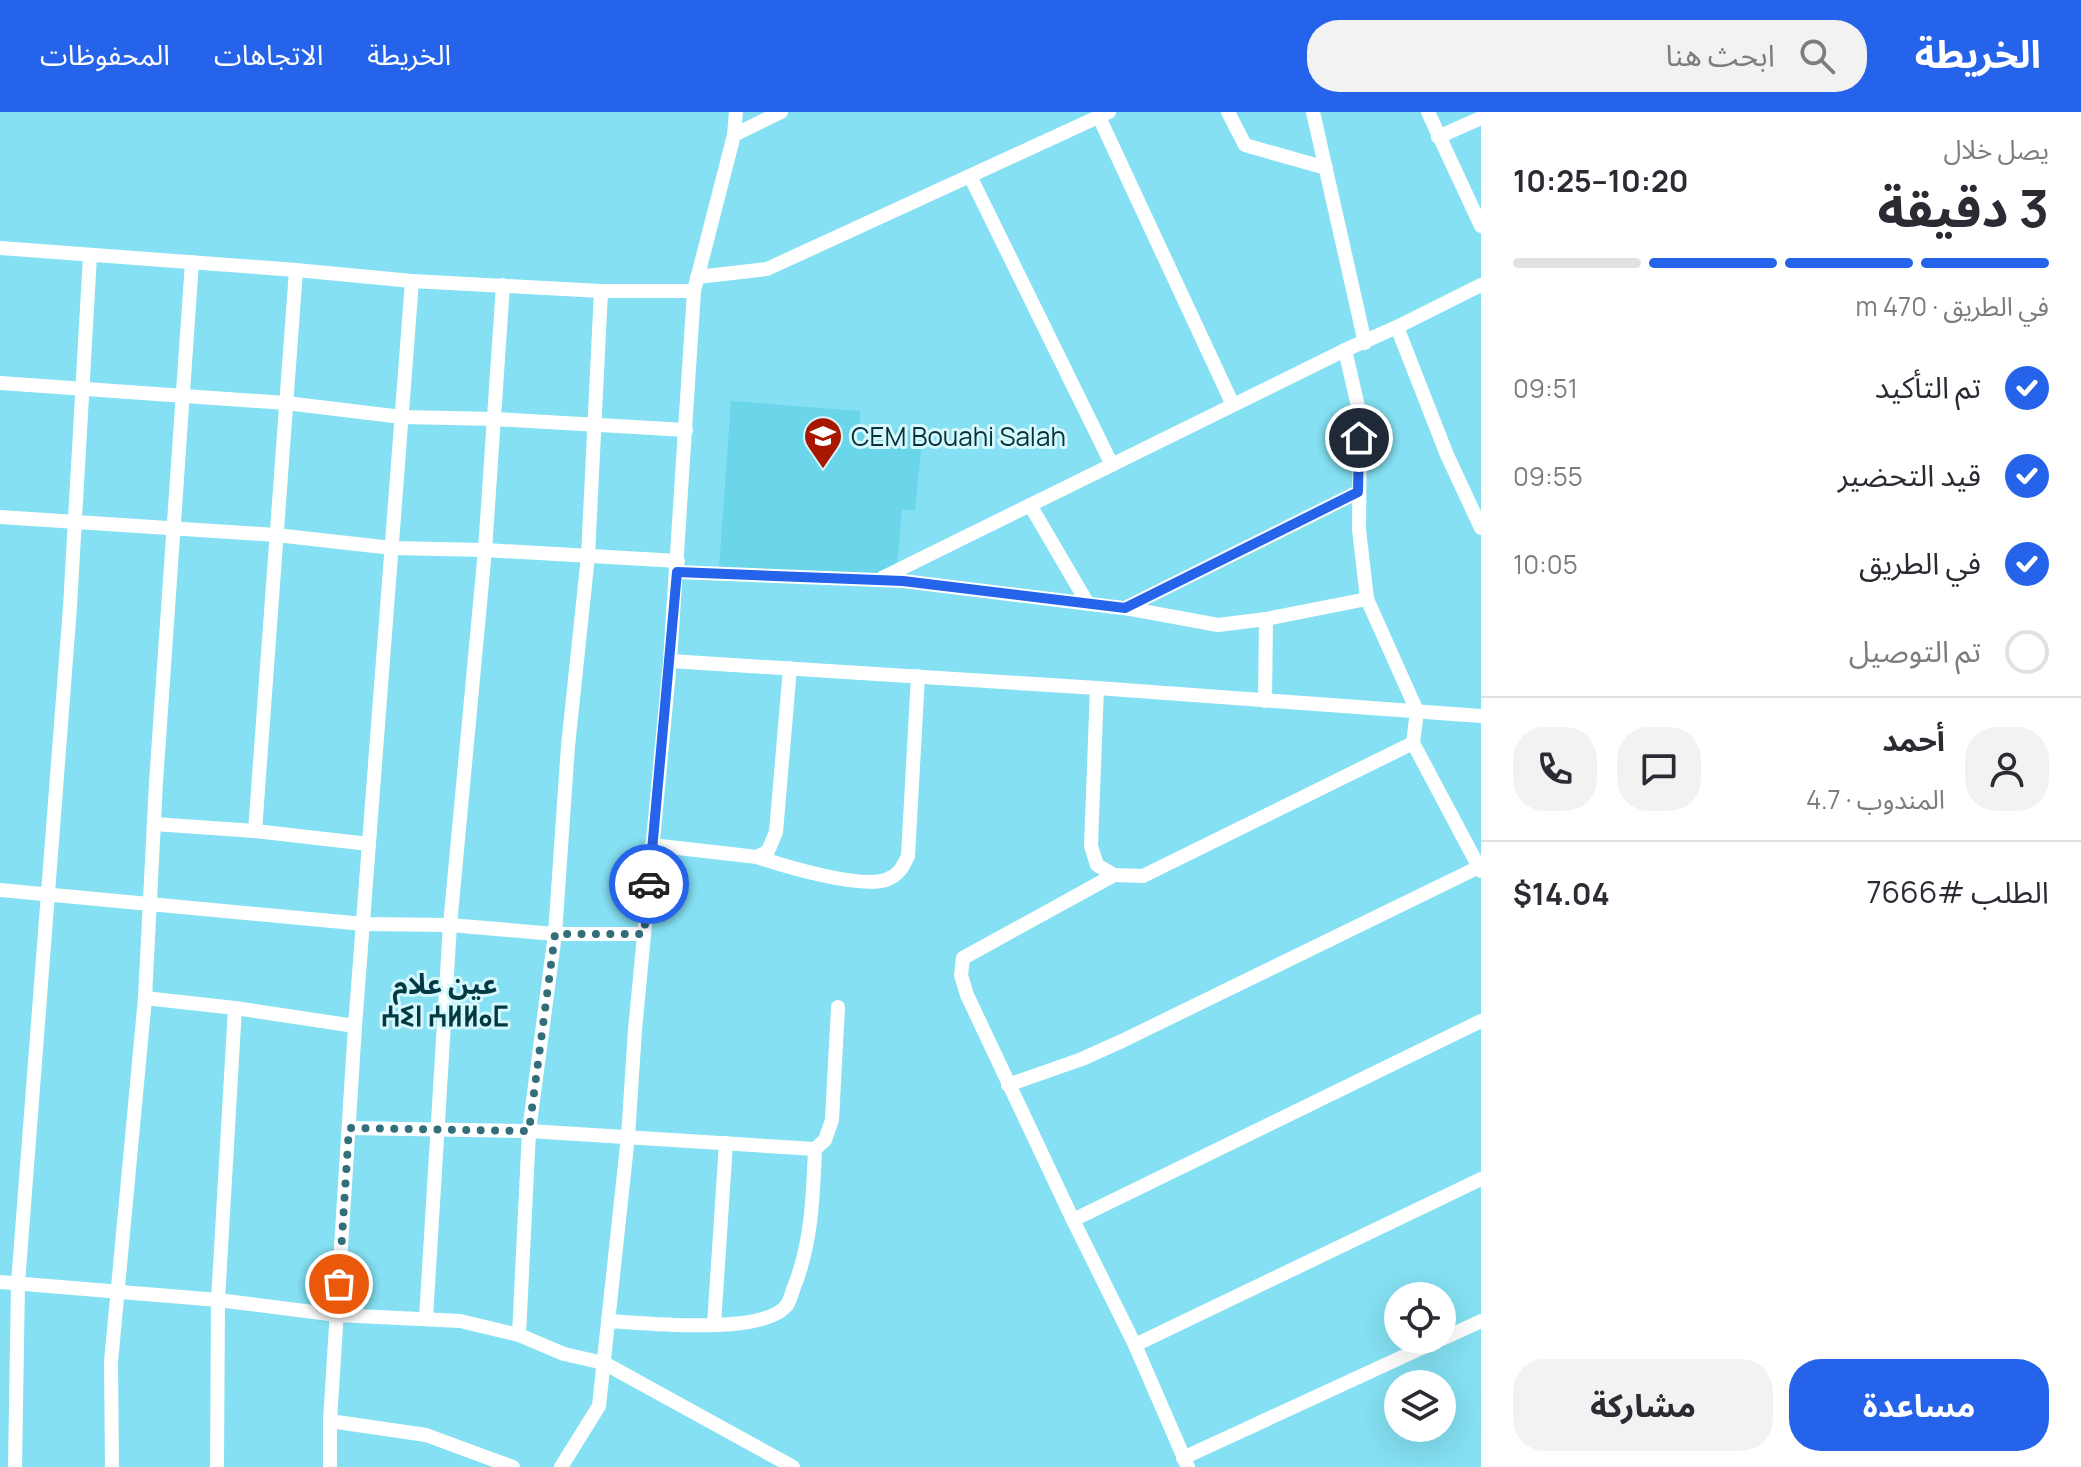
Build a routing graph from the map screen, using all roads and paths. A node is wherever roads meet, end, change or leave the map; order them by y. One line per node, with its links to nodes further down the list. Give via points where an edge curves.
1 (736, 112): 8 (street)
2 (781, 112): 8 (street)
3 (1228, 112): 10 (street, via 1245,145)
4 (1313, 112): 10 (street)
5 (1428, 112): 9 (street)
6 (1104, 114): 11 (street); 29 (street)
7 (1481, 118): 9 (street)
8 (734, 135): 18 (street)
9 (1438, 137): 12 (street)
10 (1326, 168): 23 (street)
11 (970, 176): 18 (street, via 767,269); 34 (street)
12 (1481, 226)
13 (0, 248): 14 (street)
14 (90, 255): 15 (street); 26 (street)
15 (192, 262): 16 (street); 27 (street)
16 (296, 270): 17 (street); 28 (street)
17 (412, 281): 19 (street); 30 (street)
18 (696, 284): 21 (street); 33 (street)
19 (503, 285): 21 (street); 31 (street)
20 (1481, 285): 22 (street)
21 (601, 291): 32 (street)
22 (1397, 327): 23 (street); 40 (street)
23 (1365, 343): 24 (street)
24 (1345, 350): 29 (street); 35 (street, via 1360,415)
25 (0, 383): 26 (street)
26 (83, 388): 27 (street); 38 (street)
27 (183, 395): 28 (street); 39 (street)
28 (286, 403): 30 (street); 41 (street)
29 (1233, 405): 34 (street)
30 (402, 417): 31 (street); 42 (street)
31 (495, 419): 32 (street); 43 (street)
32 (594, 426): 33 (street); 44 (street)
33 (686, 430): 45 (street)
34 (1112, 465): 36 (street)
35 (1358, 492): 47 (street); 49 (street)
36 (1030, 505): 46 (street); 48 (street)
37 (0, 517): 38 (street)
38 (75, 522): 39 (street); 67 (street)
39 (174, 528): 41 (street); 59 (street)
40 (1481, 528)
41 (276, 535): 42 (street); 60 (street)
42 (392, 548): 43 (street); 61 (street)
43 (485, 550): 44 (street); 70 (street)
44 (588, 556): 45 (street); 71 (street)
45 (678, 566): 46 (street); 51 (street)
46 (878, 580): 48 (street)
47 (1367, 599): 50 (street); 56 (street)
48 (1088, 604): 49 (street)
49 (1125, 608): 50 (street, via 1218,625)
50 (1266, 619): 55 (street)
51 (670, 661): 52 (street); 62 (street)
52 (790, 668): 53 (street); 63 (street, via 776,832 768,851)
53 (918, 676): 54 (street); 63 (street, via 908,856 901,871 886,881 858,881)
54 (1097, 688): 55 (street); 65 (street, via 1091,846 1097,865)
55 (1265, 701): 56 (street)
56 (1417, 711): 57 (street); 58 (street)
57 (1481, 716)
58 (1413, 743): 64 (street); 65 (street, via 1143,876)
59 (154, 824): 60 (street); 68 (street)
60 (255, 831): 61 (street)
61 (369, 844): 69 (street)
62 (652, 845): 63 (street); 72 (street)
63 (757, 857)
64 (1480, 868): 78 (street, via 1122,1041)
65 (1114, 875): 78 (street, via 963,958 967,995)
66 (0, 890): 67 (street)
67 (46, 894): 68 (street); 88 (street)
68 (149, 902): 69 (street); 73 (street)
69 (364, 924): 70 (street); 77 (street)
70 (450, 925): 71 (street); 80 (street)
71 (555, 934): 72 (street); 81 (street)
72 (644, 934): 82 (street)
73 (145, 998): 75 (street); 89 (street)
74 (838, 1007): 84 (street, via 832,1120 825,1140)
75 (235, 1008): 77 (street); 90 (street)
76 (1481, 1021): 86 (street)
77 (355, 1026): 79 (street)
78 (1008, 1085): 86 (street)
79 (349, 1128): 80 (street); 91 (street)
80 (437, 1129): 81 (street); 92 (street)
81 (529, 1131): 82 (street); 97 (street)
82 (628, 1136): 83 (street); 93 (street)
83 (726, 1143): 84 (street); 95 (street)
84 (815, 1149): 95 (street, via 811,1223 787,1305 764,1321)
85 (1481, 1179): 98 (street)
86 (1073, 1220): 98 (street)
87 (0, 1282): 88 (street)
88 (18, 1283): 89 (street); 103 (street)
89 (119, 1291): 90 (street); 104 (street, via 111,1362)
90 (218, 1300): 91 (street); 105 (street)
91 (337, 1315): 92 (street); 101 (street)
92 (426, 1318): 97 (street)
93 (608, 1321): 95 (street); 100 (street)
94 (1481, 1321): 96 (street)
95 (714, 1325)
96 (1456, 1332)
97 (519, 1335): 100 (street)
98 (1135, 1345): 102 (street)
99 (1410, 1354): 102 (street)
100 (604, 1363): 108 (street, via 599,1406); 109 (street)
101 (330, 1421): 106 (street); 107 (street, via 426,1435)
102 (1185, 1462)
103 (15, 1467)
104 (112, 1467)
105 (217, 1467)
106 (330, 1467)
107 (513, 1467)
108 (561, 1467)
109 (793, 1467)

